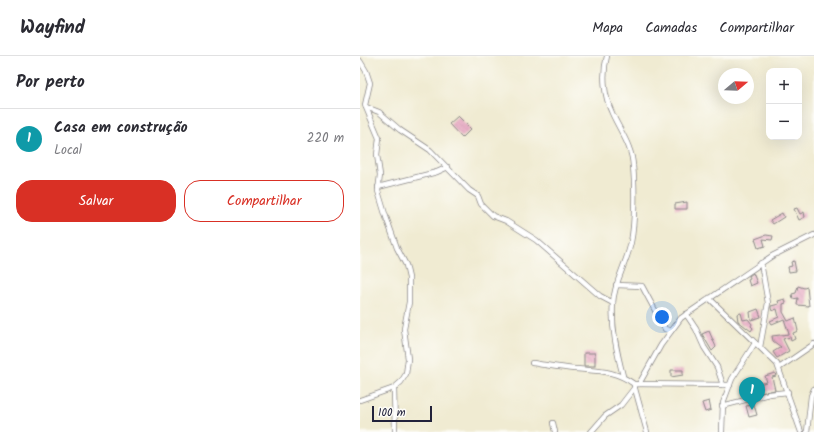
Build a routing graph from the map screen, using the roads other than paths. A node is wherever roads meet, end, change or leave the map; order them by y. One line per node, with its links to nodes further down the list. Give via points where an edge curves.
1 (607, 56): 9 (street, via 604,79 608,102 626,140 633,166 633,232)
2 (360, 61): 4 (street, via 370,83)
3 (360, 103): 4 (street)
4 (366, 106): 5 (street, via 386,117); 6 (street, via 379,138)
5 (448, 167): 6 (street); 11 (street, via 478,196 493,216 536,240 600,296)
6 (378, 187): 23 (street, via 385,214 409,278 409,302 404,329 408,354 407,370 401,382)
7 (814, 235): 8 (street)
8 (762, 263): 10 (street); 16 (street, via 768,303)
9 (616, 285): 11 (street); 13 (street, via 642,286 665,329)
10 (709, 298): 12 (street); 14 (street)
11 (613, 303): 19 (street, via 616,345)
12 (686, 314): 13 (street); 20 (street)
13 (671, 331): 22 (street, via 646,374)
14 (755, 343): 16 (street); 21 (street)
15 (814, 344): 18 (street)
16 (760, 347): 18 (street)
17 (532, 363): 19 (street, via 606,371)
18 (779, 368): 25 (street)
19 (623, 376): 22 (street)
20 (723, 384): 21 (street); 22 (street)
21 (730, 384): 27 (street)
22 (636, 385): 33 (street, via 617,410 605,416); 34 (street)
23 (394, 388): 26 (street); 31 (street)
24 (814, 390): 30 (street)
25 (788, 392): 27 (street); 30 (street)
26 (360, 400)
27 (722, 406): 35 (street)
28 (553, 423): 32 (street)
29 (814, 424): 30 (street)
30 (805, 430)
31 (395, 432)
32 (555, 432)
33 (591, 432)
34 (648, 432)
35 (722, 432)

